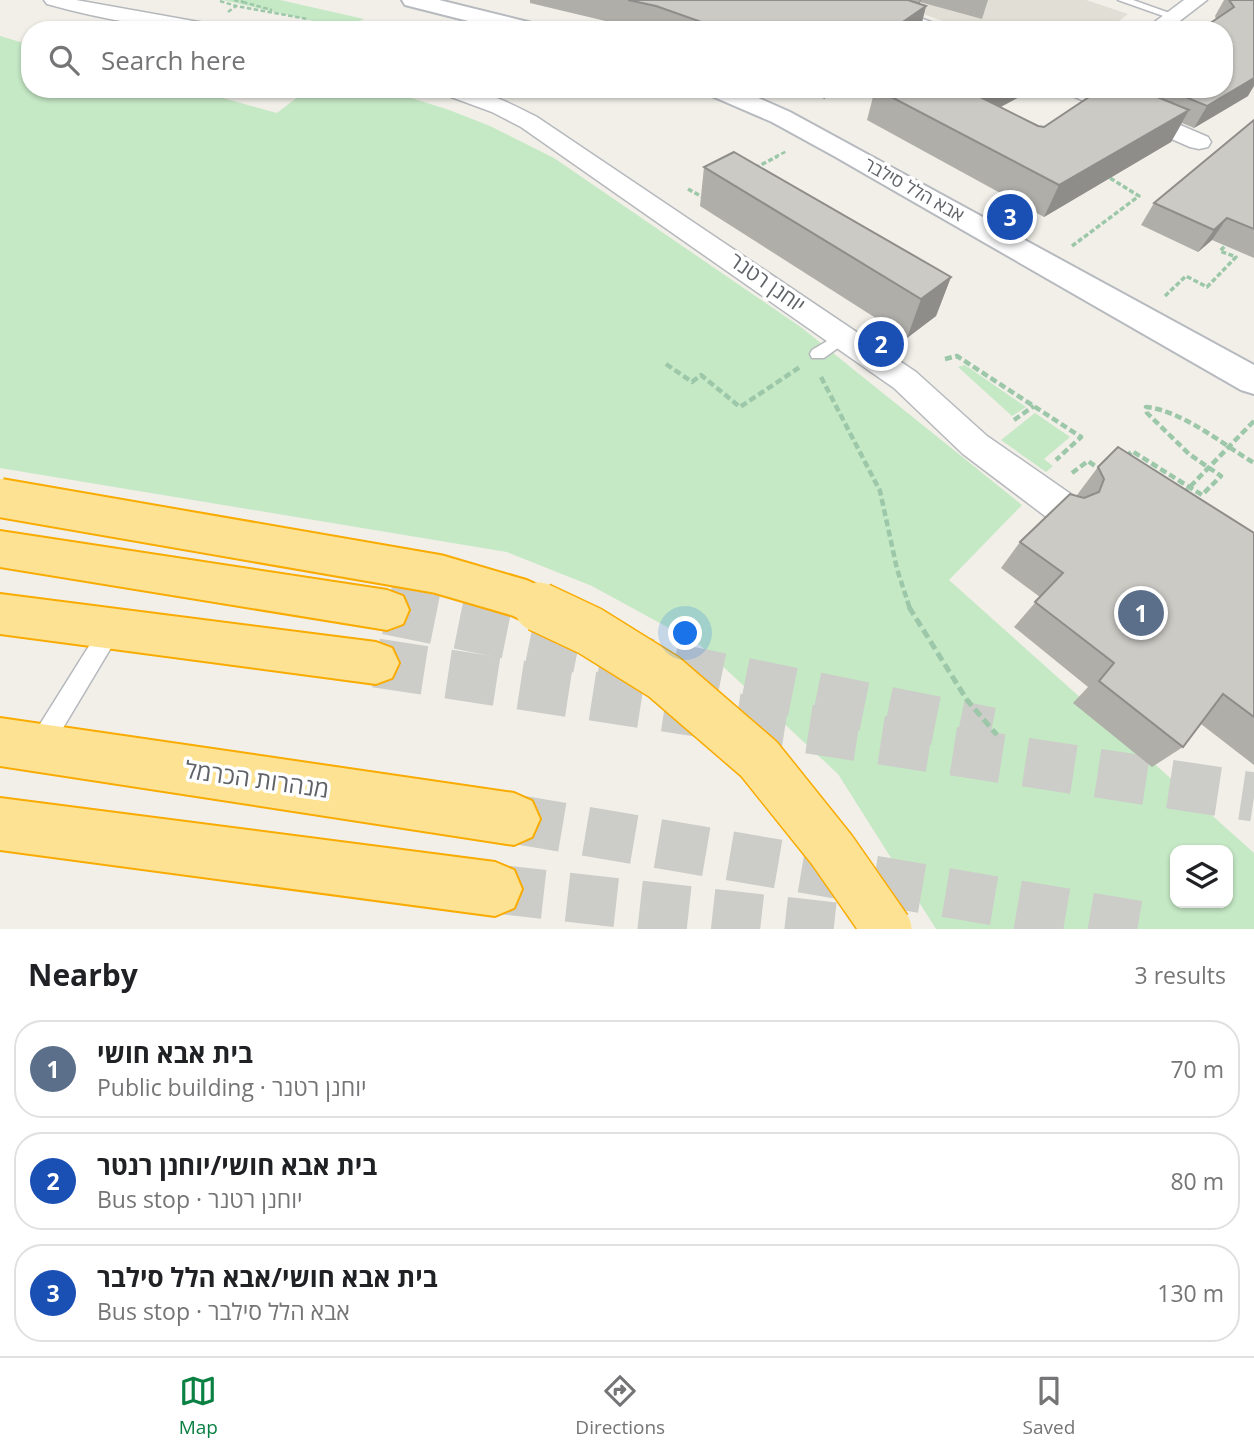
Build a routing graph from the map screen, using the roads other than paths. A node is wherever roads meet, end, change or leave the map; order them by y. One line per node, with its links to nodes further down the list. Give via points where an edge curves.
1 (54, 0): 7 (street)
2 (413, 0): 8 (street)
3 (853, 0): 9 (street)
4 (1123, 0): 6 (lane)
5 (1197, 0): 6 (street)
6 (1173, 16): 10 (street)
7 (157, 21)
8 (496, 21)
9 (910, 21)
10 (1166, 21)
11 (476, 98): 15 (street, יוחנן רטנר, via 529,122)
12 (737, 98): 17 (street, אבא הלל סילבר, via 844,150)
13 (1097, 98): 14 (street)
14 (1199, 142)
15 (844, 336): 16 (lane); 19 (street, יוחנן רטנר, via 905,380 975,444)
16 (818, 354)
17 (1254, 381)
18 (0, 498): 29 (highway, bridge, via 438,574 520,598 590,631 664,677 759,759 832,850)
19 (1062, 508)
20 (0, 548): 21 (highway)
21 (387, 610)
22 (0, 614): 23 (highway)
23 (111, 629): 24 (highway); 25 (lane)
24 (376, 663)
25 (19, 745): 26 (highway, מנהרות הכרמל)
26 (514, 819)
27 (0, 824): 28 (highway)
28 (495, 889)
29 (887, 929)

